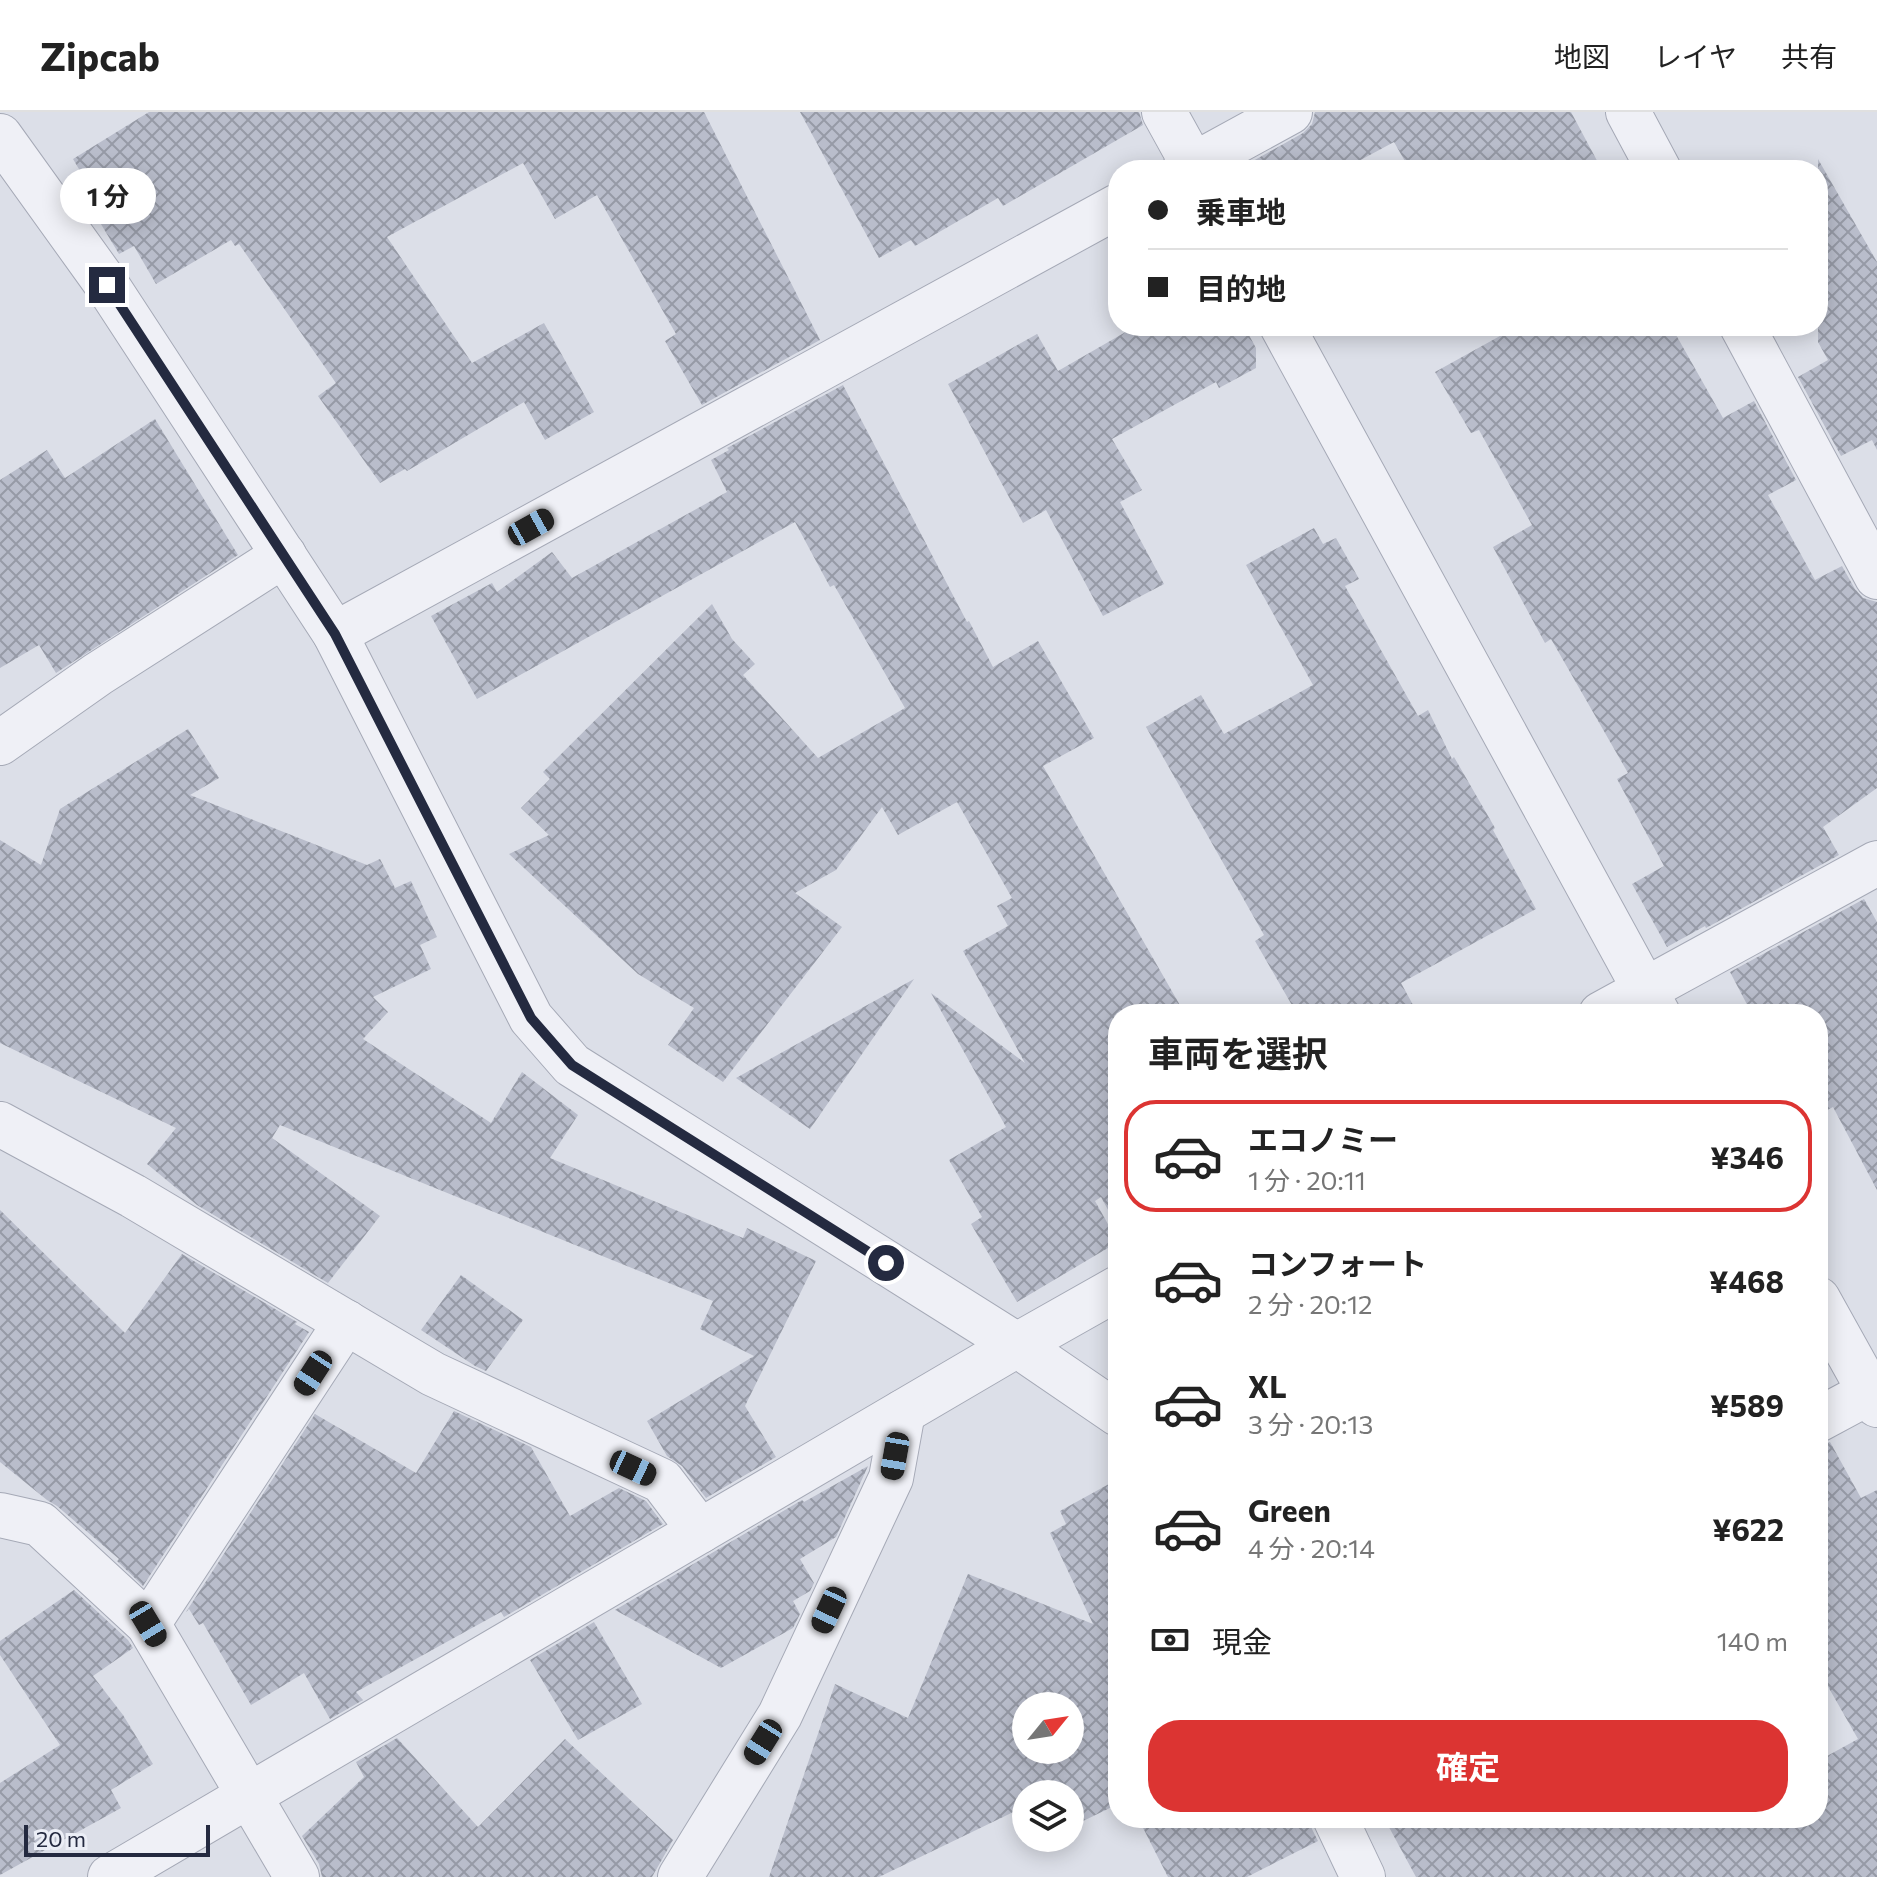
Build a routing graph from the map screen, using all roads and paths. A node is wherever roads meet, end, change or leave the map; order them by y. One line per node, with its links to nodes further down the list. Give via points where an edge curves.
1 (1164, 112): 5 (street)
2 (1290, 112): 6 (street)
3 (1628, 112): 7 (street)
4 (0, 136): 11 (street, via 107,285)
5 (1187, 160)
6 (1205, 160)
7 (1654, 160)
8 (1108, 211): 13 (street)
9 (1287, 336): 16 (street)
10 (1747, 336): 12 (street)
11 (284, 555): 13 (street); 14 (street)
12 (1877, 577)
13 (335, 634): 21 (street, via 531,1018 572,1065)
14 (0, 743)
15 (1877, 863): 16 (street)
16 (1652, 1002)
17 (0, 1124): 20 (street)
18 (1108, 1294): 21 (street)
19 (1828, 1317): 22 (street)
20 (346, 1322): 27 (street, via 433,1374 662,1481); 28 (street)
21 (1017, 1345): 23 (street); 24 (street)
22 (1873, 1398): 25 (street)
23 (1108, 1407)
24 (903, 1412): 27 (street); 33 (street, via 891,1478 780,1715)
25 (1828, 1416)
26 (0, 1515): 28 (street, via 40,1524)
27 (700, 1531): 29 (street)
28 (148, 1624): 29 (street)
29 (250, 1795): 31 (street); 32 (street)
30 (1340, 1828): 34 (street)
31 (110, 1877)
32 (297, 1877)
33 (680, 1877)
34 (1363, 1877)

